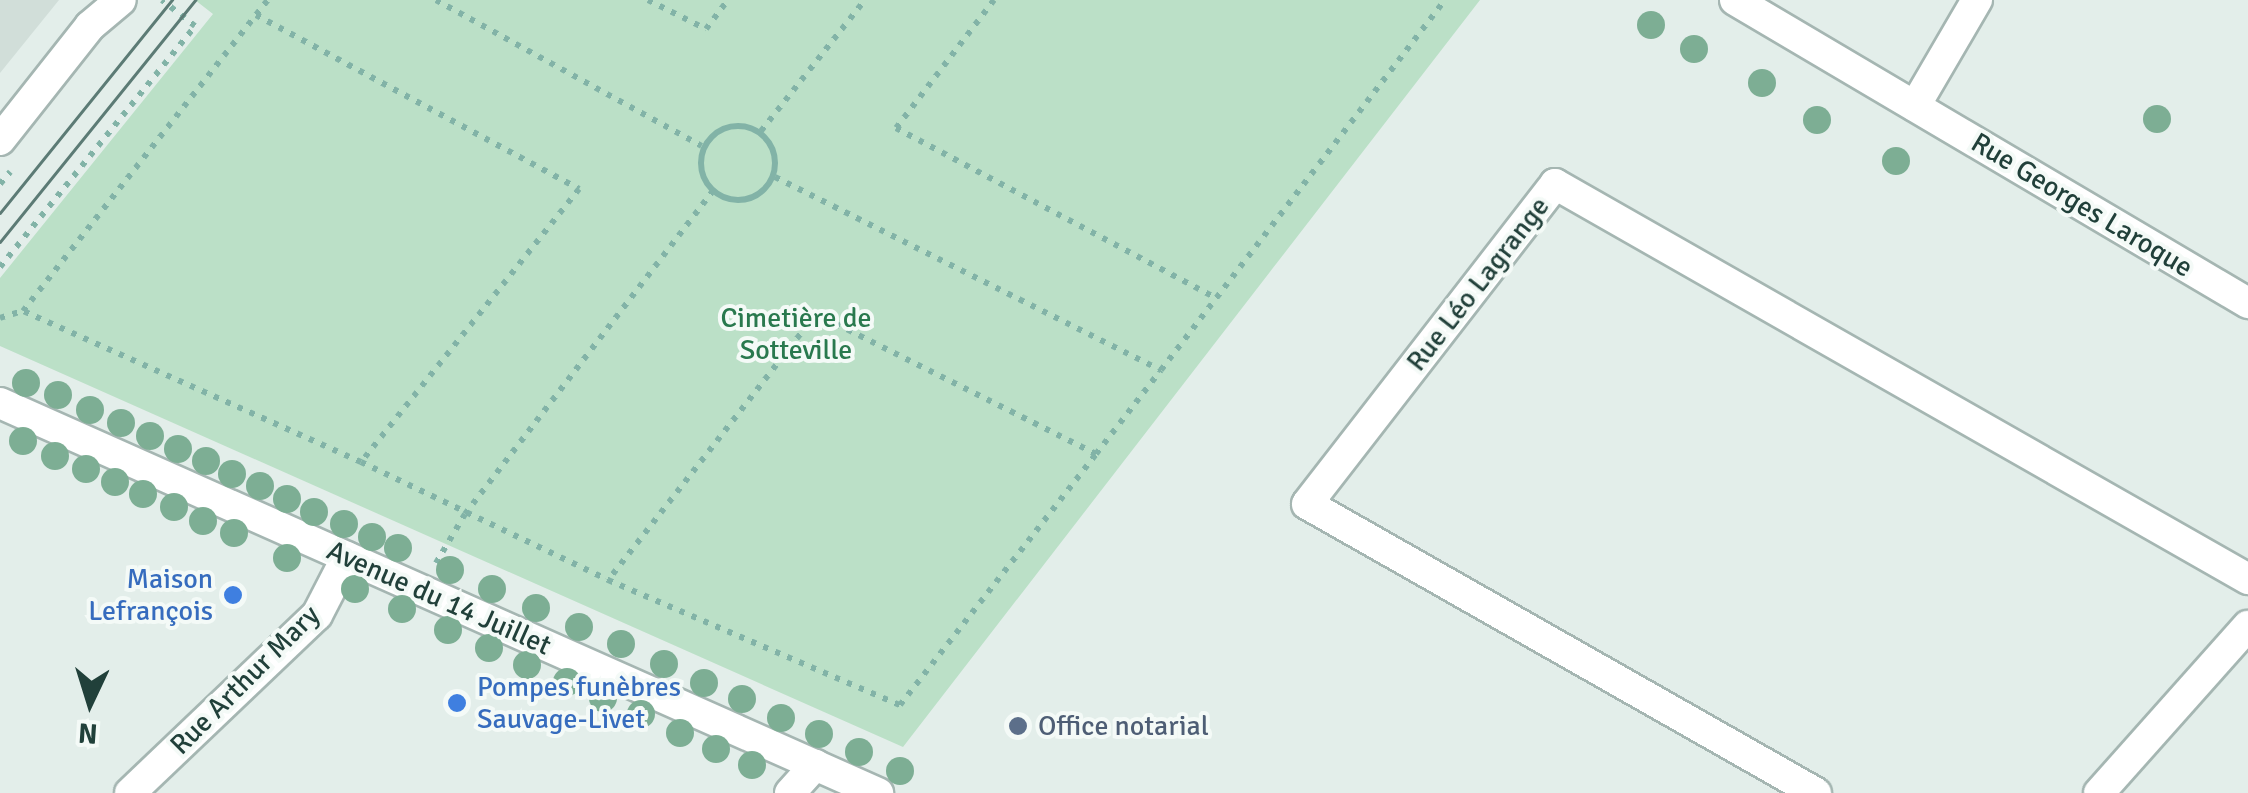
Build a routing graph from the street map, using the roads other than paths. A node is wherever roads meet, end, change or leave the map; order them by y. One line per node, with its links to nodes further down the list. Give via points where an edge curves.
1 (122, 0): 4 (street)
2 (1735, 0): 5 (street, Rue Georges Laroque)
3 (1977, 0): 5 (street)
4 (93, 13): 6 (street)
5 (1915, 106): 7 (street, Rue Georges Laroque)
6 (0, 140)
7 (2248, 303)
8 (0, 403): 9 (street, Avenue du 14 Juillet)
9 (347, 557): 12 (street, Avenue du 14 Juillet); 13 (street, Rue Arthur Mary, via 317,614)
10 (2248, 578): 16 (street, Rue Léo Lagrange, via 1555,184 1307,504)
11 (2248, 626): 17 (street)
12 (815, 765): 14 (street); 15 (street, Avenue du 14 Juillet)
13 (130, 793)
14 (790, 793)
15 (878, 793)
16 (1816, 793)
17 (2099, 793)

